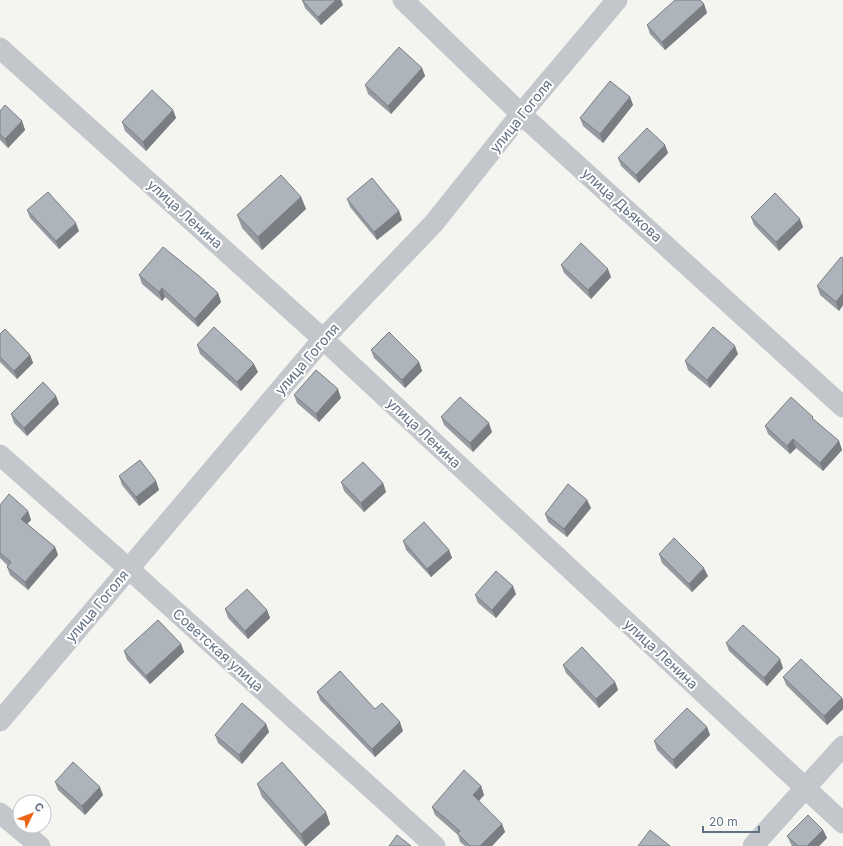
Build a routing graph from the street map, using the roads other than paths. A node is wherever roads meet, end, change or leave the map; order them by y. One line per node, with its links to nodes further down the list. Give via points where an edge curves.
1 (403, 0): 4 (street, улица Дьякова)
2 (617, 0): 4 (street, улица Гоголя)
3 (0, 48): 5 (street, улица Ленина)
4 (521, 114): 5 (street, улица Гоголя, via 434,223); 6 (street, улица Дьякова)
5 (323, 339): 8 (street, улица Гоголя); 11 (street, улица Ленина)
6 (843, 407)
7 (0, 455): 8 (street, Советская улица)
8 (129, 569): 9 (street, улица Гоголя); 15 (street, Советская улица)
9 (0, 721)
10 (843, 746): 11 (street)
11 (805, 788): 13 (street, улица Ленина); 16 (street)
12 (0, 813): 14 (street)
13 (843, 823)
14 (40, 846)
15 (435, 846)
16 (753, 846)

